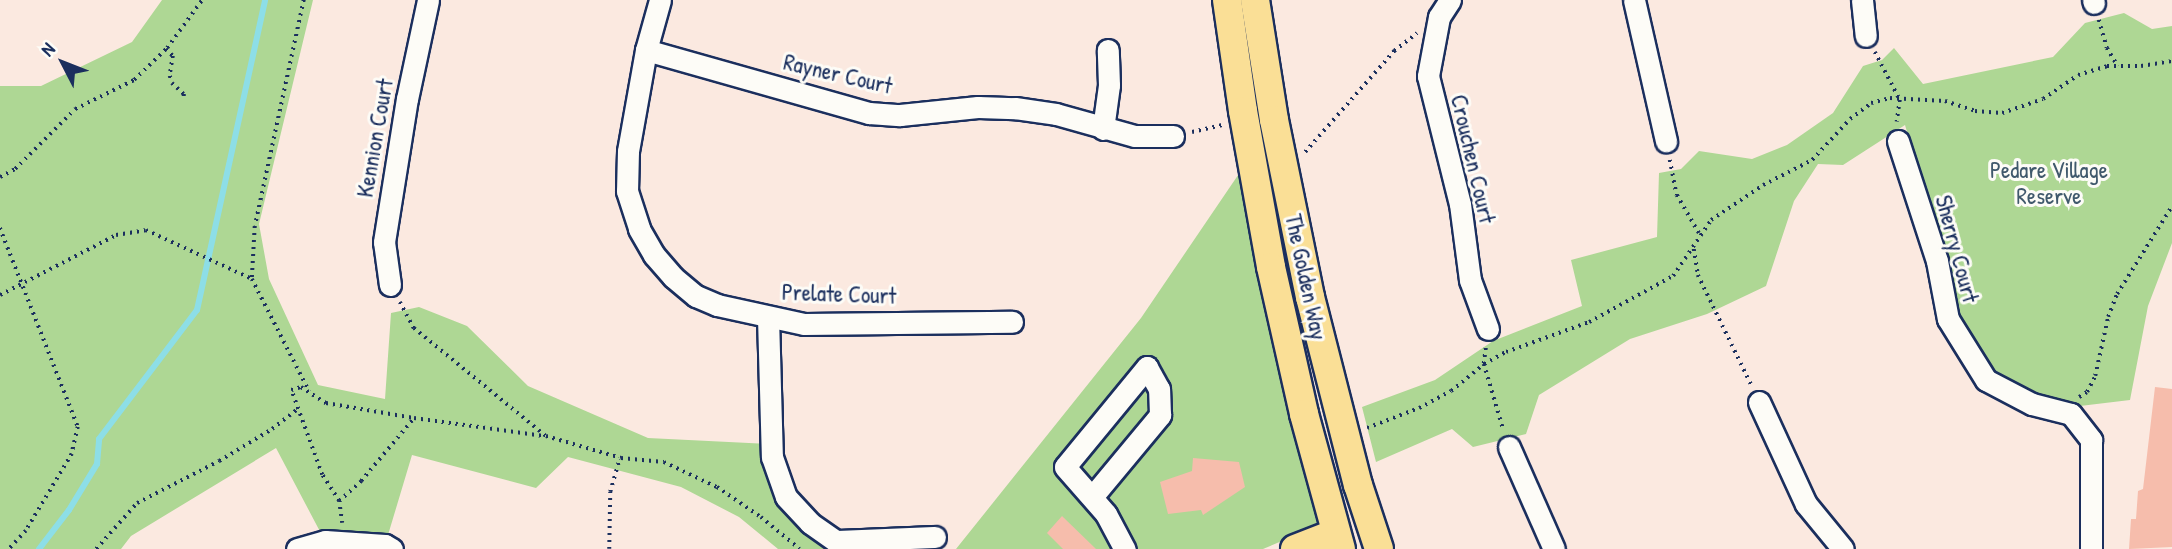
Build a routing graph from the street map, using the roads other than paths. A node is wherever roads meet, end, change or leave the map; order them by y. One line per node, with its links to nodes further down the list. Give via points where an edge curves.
1 (428, 0): 15 (street, Kennion Court, via 384,242)
2 (660, 0): 9 (street, Prelate Court)
3 (1227, 0): 24 (main road, The Golden Way, via 1287,341)
4 (1255, 0): 21 (main road, The Golden Way, via 1293,217)
5 (1634, 0): 13 (street)
6 (1862, 0): 8 (street)
7 (1445, 9): 18 (street, Crouchen Court, via 1428,76 1460,204 1470,280)
8 (1866, 36)
9 (646, 50): 11 (street, Rayner Court, via 869,113 1015,108 1056,114); 16 (street, Prelate Court, via 628,151 627,191 639,229 654,255 696,296)
10 (1108, 50): 11 (street)
11 (1103, 129): 12 (street, Rayner Court, via 1135,136)
12 (1173, 136)
13 (1666, 141)
14 (1898, 141): 32 (street, Sherry Court, via 1937,261 1948,319 1986,380 2032,404 2071,414 2091,440)
15 (390, 285)
16 (768, 317): 17 (street, Prelate Court, via 804,324); 23 (street, via 772,457 786,497 810,523 836,541)
17 (1012, 321)
18 (1488, 329)
19 (1759, 402): 31 (street, via 1805,504)
20 (1509, 447): 30 (street)
21 (1358, 485): 24 (main road); 29 (main road, The Golden Way)
22 (1091, 496): 22 (street, via 1065,467 1147,368 1159,389 1160,415); 27 (street)
23 (935, 537)
24 (1339, 541): 28 (main road); 29 (main road, via 1360,540)
25 (297, 549): 26 (street, via 325,541)
26 (392, 549)
27 (1125, 549)
28 (1295, 549)
29 (1377, 549)
30 (1554, 549)
31 (1843, 549)
32 (2091, 549)

